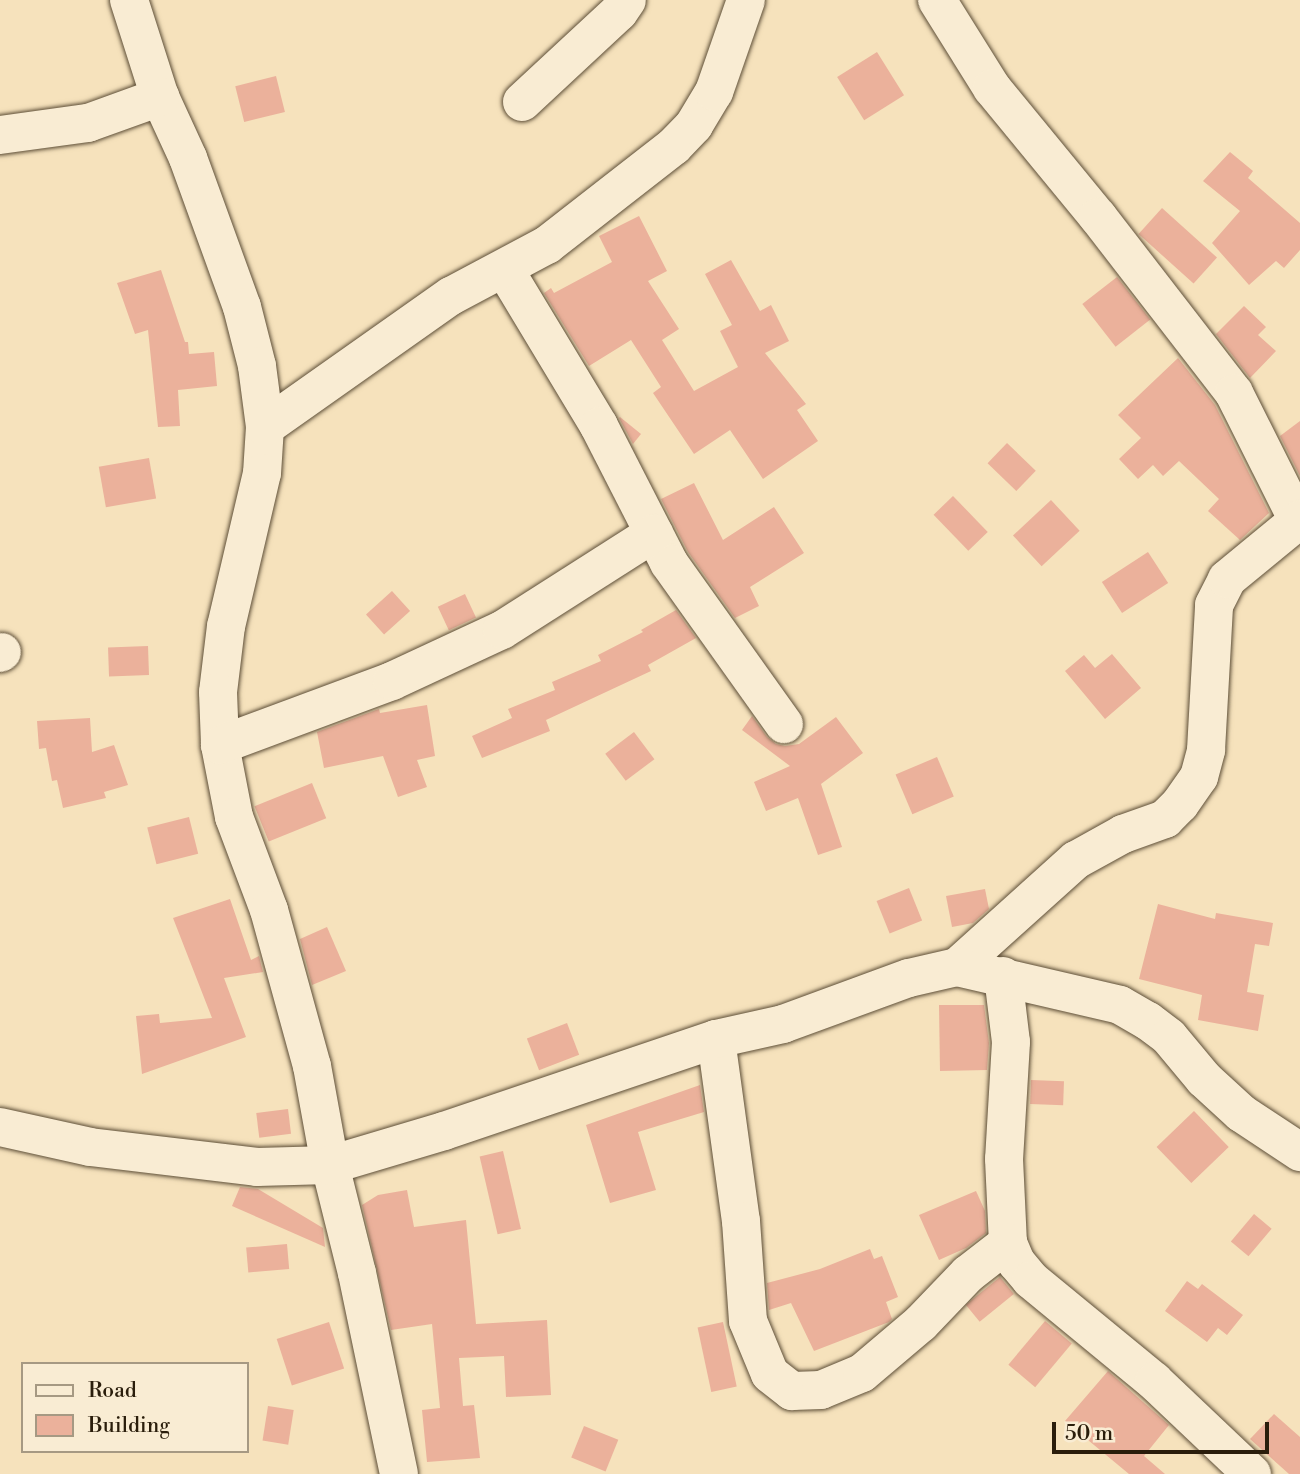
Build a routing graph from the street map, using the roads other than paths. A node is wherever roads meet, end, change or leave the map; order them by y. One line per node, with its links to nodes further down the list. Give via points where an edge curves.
1 (129, 0): 5 (street)
2 (627, 0): 6 (street)
3 (746, 0): 8 (street, via 714,92 694,125 674,146 547,245)
4 (937, 0): 10 (street, via 992,88 1234,393)
5 (160, 97): 7 (street, via 88,122); 9 (street, via 188,158 242,307 257,366)
6 (522, 102)
7 (0, 135)
8 (505, 270): 9 (street, via 451,296); 11 (street, via 599,426)
9 (265, 427): 13 (street, via 262,473 226,626 218,692)
10 (1299, 520): 14 (street, via 1227,579 1214,604 1206,750 1199,777 1180,804 1165,819 1123,834 1076,860)
11 (654, 533): 12 (street, via 669,563); 13 (street, via 502,630 392,681)
12 (784, 724)
13 (220, 745): 19 (street, via 234,817 298,1006)
14 (957, 967): 15 (street); 16 (street, via 909,978 783,1024)
15 (1003, 976): 18 (street, via 1120,1005 1148,1021 1241,1113); 20 (street, via 1011,1042 1004,1159)
16 (716, 1039): 19 (street); 20 (street, via 741,1221 748,1321 770,1374 792,1391 821,1390 862,1373)
17 (0, 1127): 19 (street, via 90,1147 257,1167)
18 (1300, 1152)
19 (330, 1165): 21 (street)
20 (1008, 1243): 22 (street, via 1031,1280 1154,1381)
21 (399, 1474)
22 (1252, 1474)

